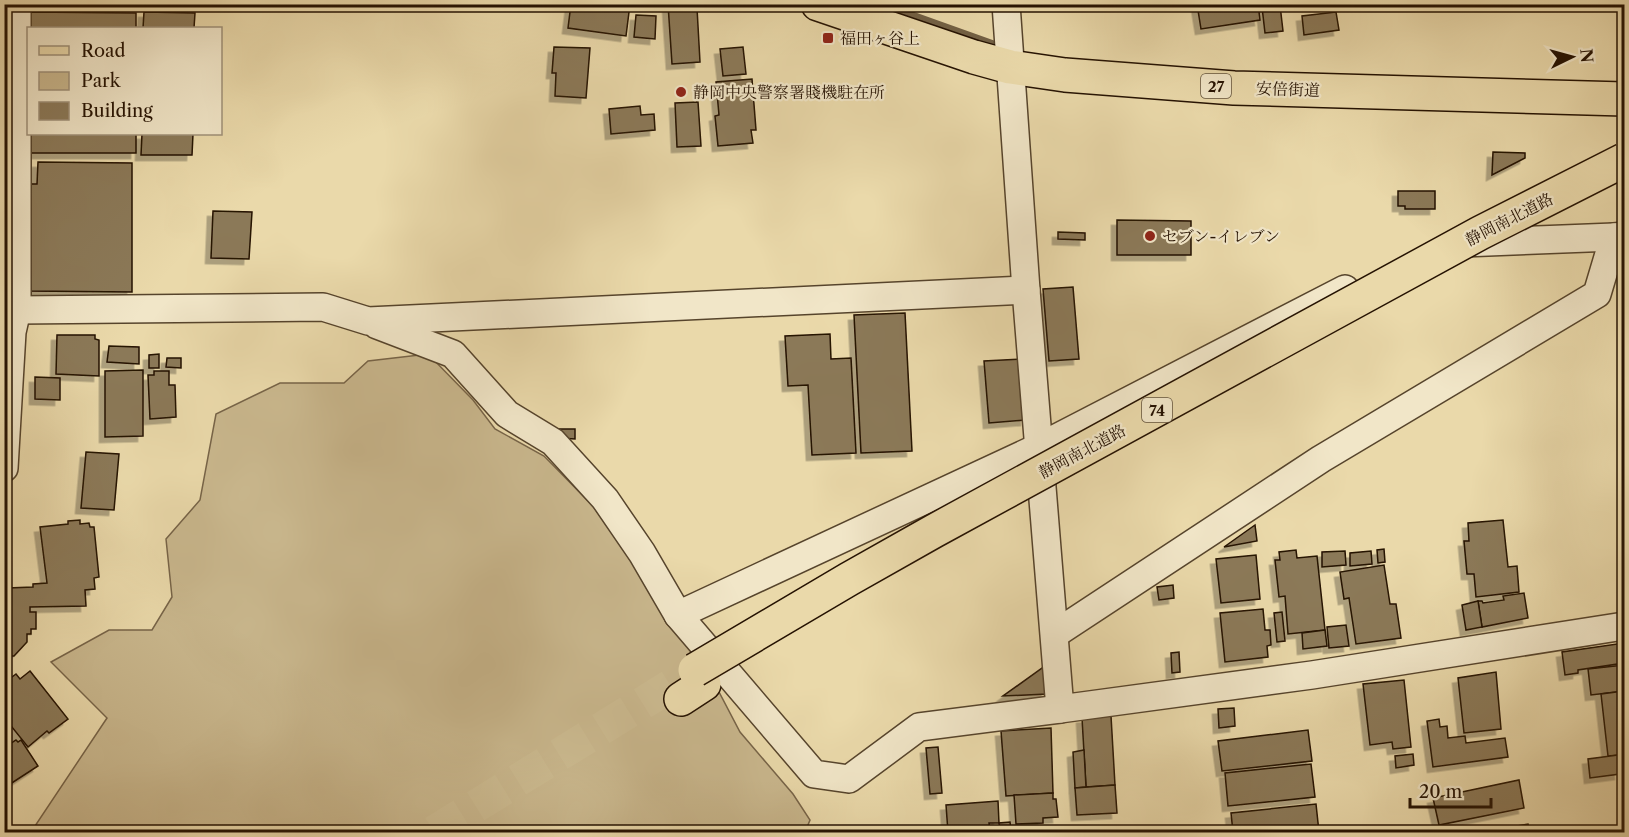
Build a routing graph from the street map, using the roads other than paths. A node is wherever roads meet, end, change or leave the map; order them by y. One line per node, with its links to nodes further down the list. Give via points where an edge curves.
1 (17, 4): 11 (street)
2 (818, 4): 4 (main road, 安倍街道 / 27)
3 (1006, 4): 4 (street)
4 (1010, 67): 5 (main road, 安倍街道 / 27, via 1234,88); 9 (street)
5 (1624, 99)
6 (1624, 160): 7 (main road, 静岡南北道路 / 74, bridge, via 1480,233 934,531 849,579 688,685 1487,249)
7 (1624, 182)
8 (1619, 236): 12 (street, via 1443,244 1416,252); 16 (street, via 1597,294 1321,459)
9 (1026, 290): 10 (street); 12 (street)
10 (368, 321): 11 (street, via 323,307); 14 (street, via 453,354 507,414 553,442 604,499)
11 (11, 324): 13 (street)
12 (1039, 447): 14 (street); 16 (street)
13 (4, 468)
14 (678, 615): 17 (street, via 814,774 849,779 919,727)
15 (1624, 626): 17 (street, via 1312,675)
16 (1055, 634): 17 (street)
17 (1060, 709)

